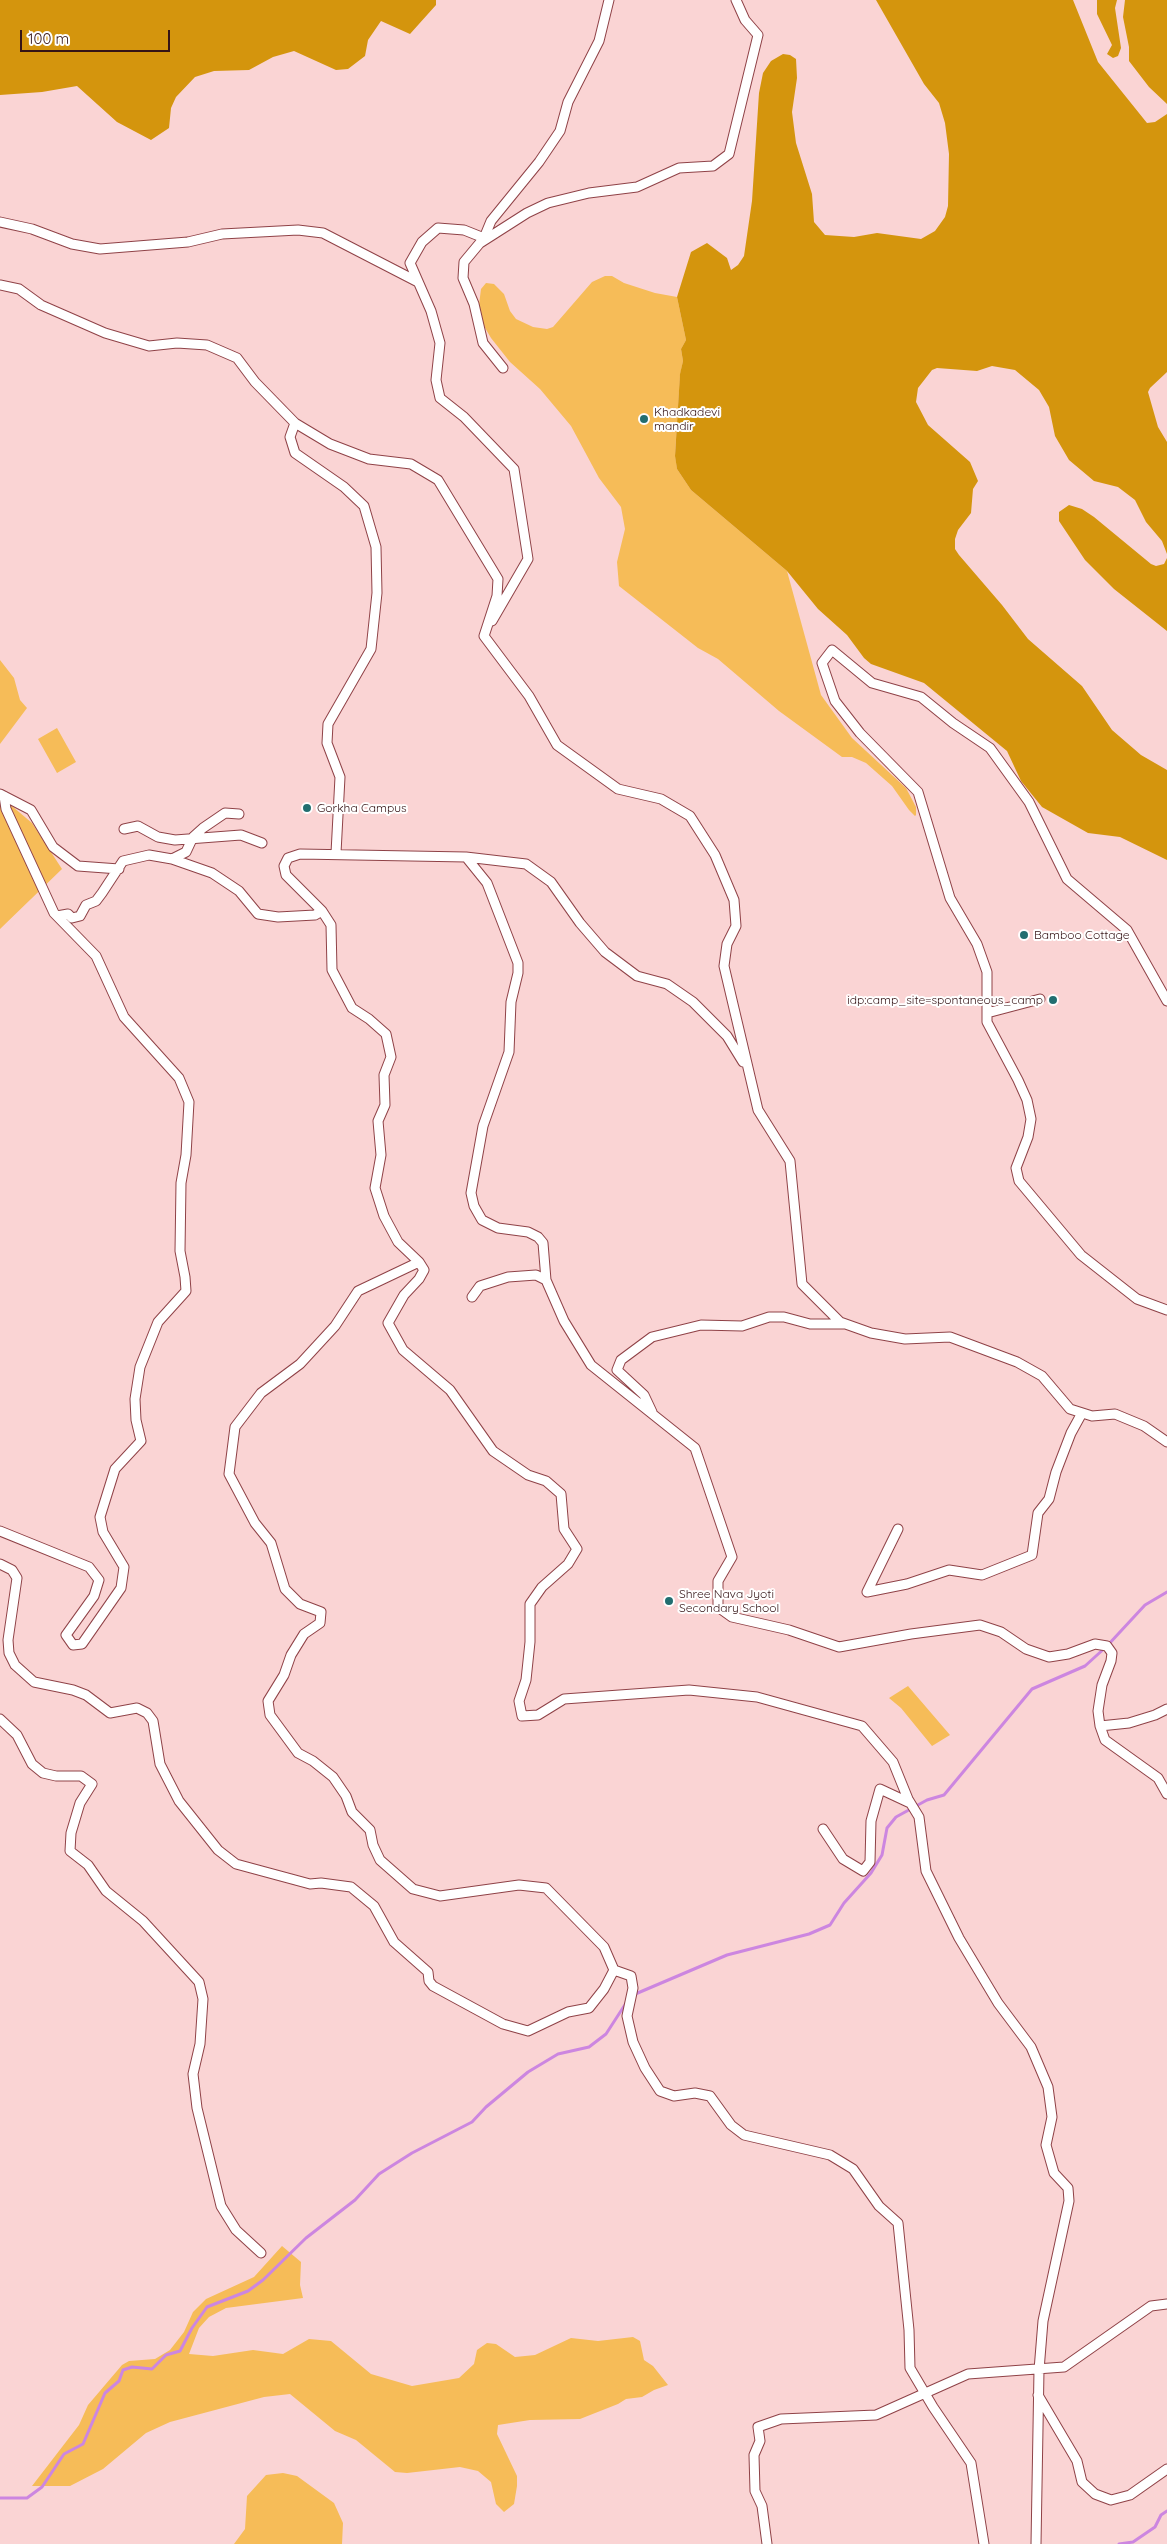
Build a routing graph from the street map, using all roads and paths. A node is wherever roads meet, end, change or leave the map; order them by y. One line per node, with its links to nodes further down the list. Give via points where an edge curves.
1 (609, 0): 4 (street, via 599,42 568,102 560,131 491,221)
2 (736, 0): 4 (street, via 745,20 758,35 729,154 713,166 679,168 637,186 548,204)
3 (0, 222): 5 (street, via 100,249 188,242 222,234 298,230 323,233)
4 (482, 240): 5 (street, via 464,230 438,228 422,242 410,263); 7 (street, via 464,262 463,278 474,304 482,343)
5 (418, 282): 9 (street, via 440,343 436,380 440,398 464,417 514,469 528,559)
6 (0, 285): 8 (street, via 19,289 42,305 105,332 149,346 207,344 237,358 255,382)
7 (502, 368)
8 (295, 423): 9 (street, via 330,444 369,459 411,464 438,480 498,579 497,596); 15 (street, via 290,437 295,453 344,487 364,506 376,547 377,593 371,649 328,724 327,743 340,777)
9 (484, 636): 24 (street, via 529,696 557,745 618,789 661,799 690,816 715,855 734,900 736,926 727,944 724,966)
10 (2, 795): 18 (street, via 31,810 53,847 78,866); 20 (street)
11 (239, 814): 13 (street, via 225,813 203,828)
12 (124, 829): 13 (street, via 138,826 158,837)
13 (193, 840): 14 (street, via 241,836); 17 (street, via 186,852)
14 (262, 843)
15 (336, 854): 16 (street); 19 (street, via 300,854 288,858 284,866 286,875)
16 (466, 858): 24 (street, via 526,864 551,882 605,952 637,976 668,984 727,1036); 26 (street, via 487,883 518,963 511,1002 509,1052 483,1126 471,1193 482,1220 498,1228 528,1232 538,1237 543,1243)
17 (172, 859): 18 (street, via 149,855 133,857 123,861); 19 (street, via 212,873 239,891 258,914 303,916 315,915)
18 (119, 869): 20 (street, via 96,901 86,905 80,916)
19 (322, 910): 25 (street, via 331,925 332,970 352,1008 386,1034 391,1056 384,1075 385,1105 378,1121 381,1155 375,1188 384,1216 398,1242)
20 (57, 916): 34 (street, via 96,956 124,1017 179,1078 189,1102 181,1183 180,1251 186,1291 158,1322 140,1367 135,1399 141,1441 115,1469 100,1517 103,1532 124,1567 121,1588 82,1644 73,1645 66,1635 94,1596 99,1580 89,1567)
21 (1040, 999): 23 (street)
22 (1167, 1001): 23 (street, via 1127,930 1067,880 1029,802 990,748 953,724 921,697 872,683 832,650 822,663 835,700 860,733 918,792 950,898 977,944 987,972)
23 (987, 1013): 28 (street, via 986,1022 1018,1080 1031,1119 1016,1168 1019,1181 1081,1255 1137,1299)
24 (751, 1079): 29 (street, via 758,1110 790,1161 802,1284)
25 (418, 1262): 40 (street, via 424,1270 388,1323 403,1350 450,1390 493,1451 528,1475 546,1481 560,1494 564,1529 577,1549 568,1564 542,1587 530,1604 526,1680 519,1701 522,1716 538,1715 564,1699 582,1696 689,1690 757,1697 862,1726 892,1762); 42 (street, via 358,1291 335,1326 300,1364 261,1392 235,1427 229,1474 255,1523 272,1543 285,1589 300,1604 321,1612 320,1623 304,1634 268,1701 270,1715 298,1753 333,1777 352,1812 370,1830 380,1860 413,1889 440,1896 519,1885 546,1888 604,1947)
26 (546, 1280): 27 (street, via 536,1275 508,1278 480,1286); 31 (street, via 564,1321 591,1365)
27 (472, 1297)
28 (1167, 1310)
29 (845, 1324): 30 (street, via 905,1339 950,1337 1018,1362 1042,1376 1070,1409); 31 (street, via 810,1324 769,1316 742,1326 701,1326 652,1337 621,1360 616,1370 644,1395)
30 (1082, 1413): 32 (street, via 1092,1416 1115,1414 1144,1426); 33 (street, via 1065,1448 1049,1499 1038,1513 1032,1555 982,1575 949,1570 867,1592)
31 (653, 1414): 38 (street, via 695,1448 732,1557 718,1581 718,1607 732,1617 789,1630 839,1647 980,1625 1049,1657 1102,1644 1112,1653 1102,1685 1098,1711)
32 (1167, 1442)
33 (898, 1529)
34 (0, 1531)
35 (0, 1564): 42 (street, via 12,1570 18,1578 8,1640 9,1653 15,1665 34,1682 73,1690 110,1713 137,1708 147,1713 153,1720 160,1764 179,1801 218,1850 236,1864 310,1884 351,1887 374,1906 394,1942 428,1972 433,1986 503,2024 528,2031 568,2012 589,2008)
36 (1167, 1709): 38 (street, via 1129,1723)
37 (0, 1719): 43 (street, via 17,1734 32,1764 43,1773 81,1776 92,1784 80,1803 71,1833 70,1851 88,1865 106,1891 143,1921 198,1982 203,1999 200,2044 193,2074 196,2108 221,2206 236,2230)
38 (1100, 1726): 39 (street, via 1106,1740 1158,1778)
39 (1167, 1794)
40 (910, 1803): 41 (street, via 880,1789 871,1821 870,1862 863,1871 843,1859); 45 (street, via 919,1817 926,1871 959,1938 998,2003 1031,2047 1048,2087 1052,2117 1046,2145 1054,2173 1068,2188 1069,2201 1047,2302)
41 (823, 1829)
42 (614, 1970): 46 (street, via 631,1976 633,1988 627,2016 633,2042 660,2091 674,2096 710,2096 731,2125 744,2135 830,2156 853,2169 879,2206 898,2223 910,2368)
43 (261, 2253)
44 (1167, 2304): 45 (street, via 1151,2306 1064,2367)
45 (1039, 2370): 46 (street, via 968,2374); 47 (street)
46 (926, 2393): 49 (street, via 876,2415 781,2419 758,2427 760,2441 754,2455 755,2491 762,2506); 50 (street, via 971,2463)
47 (1038, 2395): 48 (street, via 1076,2461 1082,2482 1094,2494 1111,2500 1130,2495); 51 (street)
48 (1167, 2469)
49 (768, 2544)
50 (984, 2544)
51 (1036, 2544)

